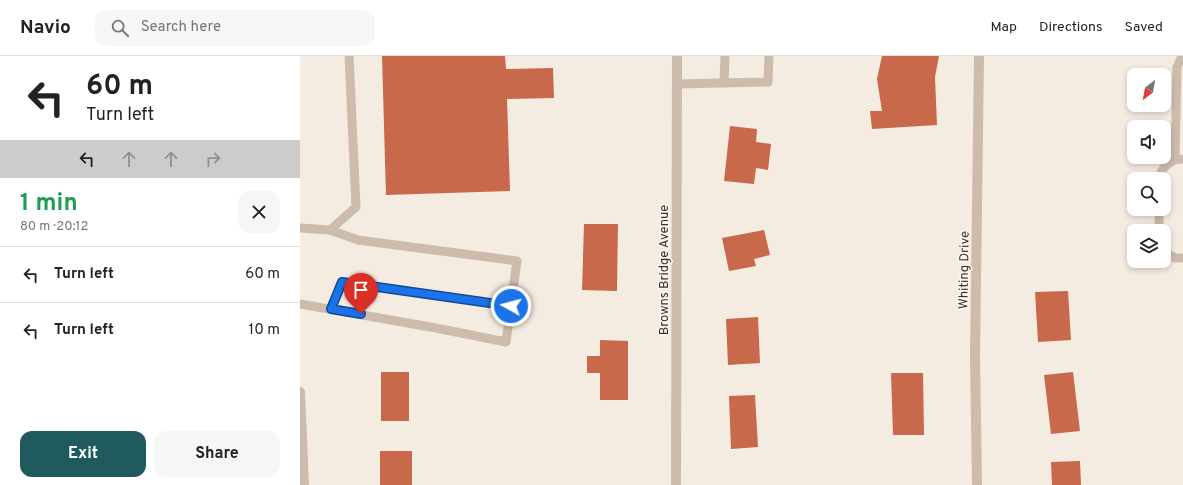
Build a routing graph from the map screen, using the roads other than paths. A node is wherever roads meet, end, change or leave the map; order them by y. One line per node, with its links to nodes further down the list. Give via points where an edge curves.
1 (349, 56): 12 (lane, via 356,207)
2 (677, 56): 8 (street, Browns Bridge Avenue)
3 (725, 56): 7 (lane)
4 (769, 56): 7 (lane, via 768,82)
5 (979, 56): 21 (street, Whiting Drive, via 975,356)
6 (1182, 56): 9 (lane, via 1177,67)
7 (724, 83): 8 (lane)
8 (677, 84): 20 (street, Browns Bridge Avenue)
9 (1179, 159): 10 (lane, via 1164,167)
10 (1161, 172)
11 (300, 228): 12 (lane)
12 (330, 230): 16 (lane, via 358,240 517,261)
13 (1171, 256): 14 (lane)
14 (1183, 258)
15 (300, 304): 17 (lane)
16 (511, 306): 17 (lane, via 342,282); 17 (lane, via 506,342)
17 (331, 309)
18 (300, 392): 19 (street)
19 (304, 485)
20 (676, 485)
21 (977, 485)

